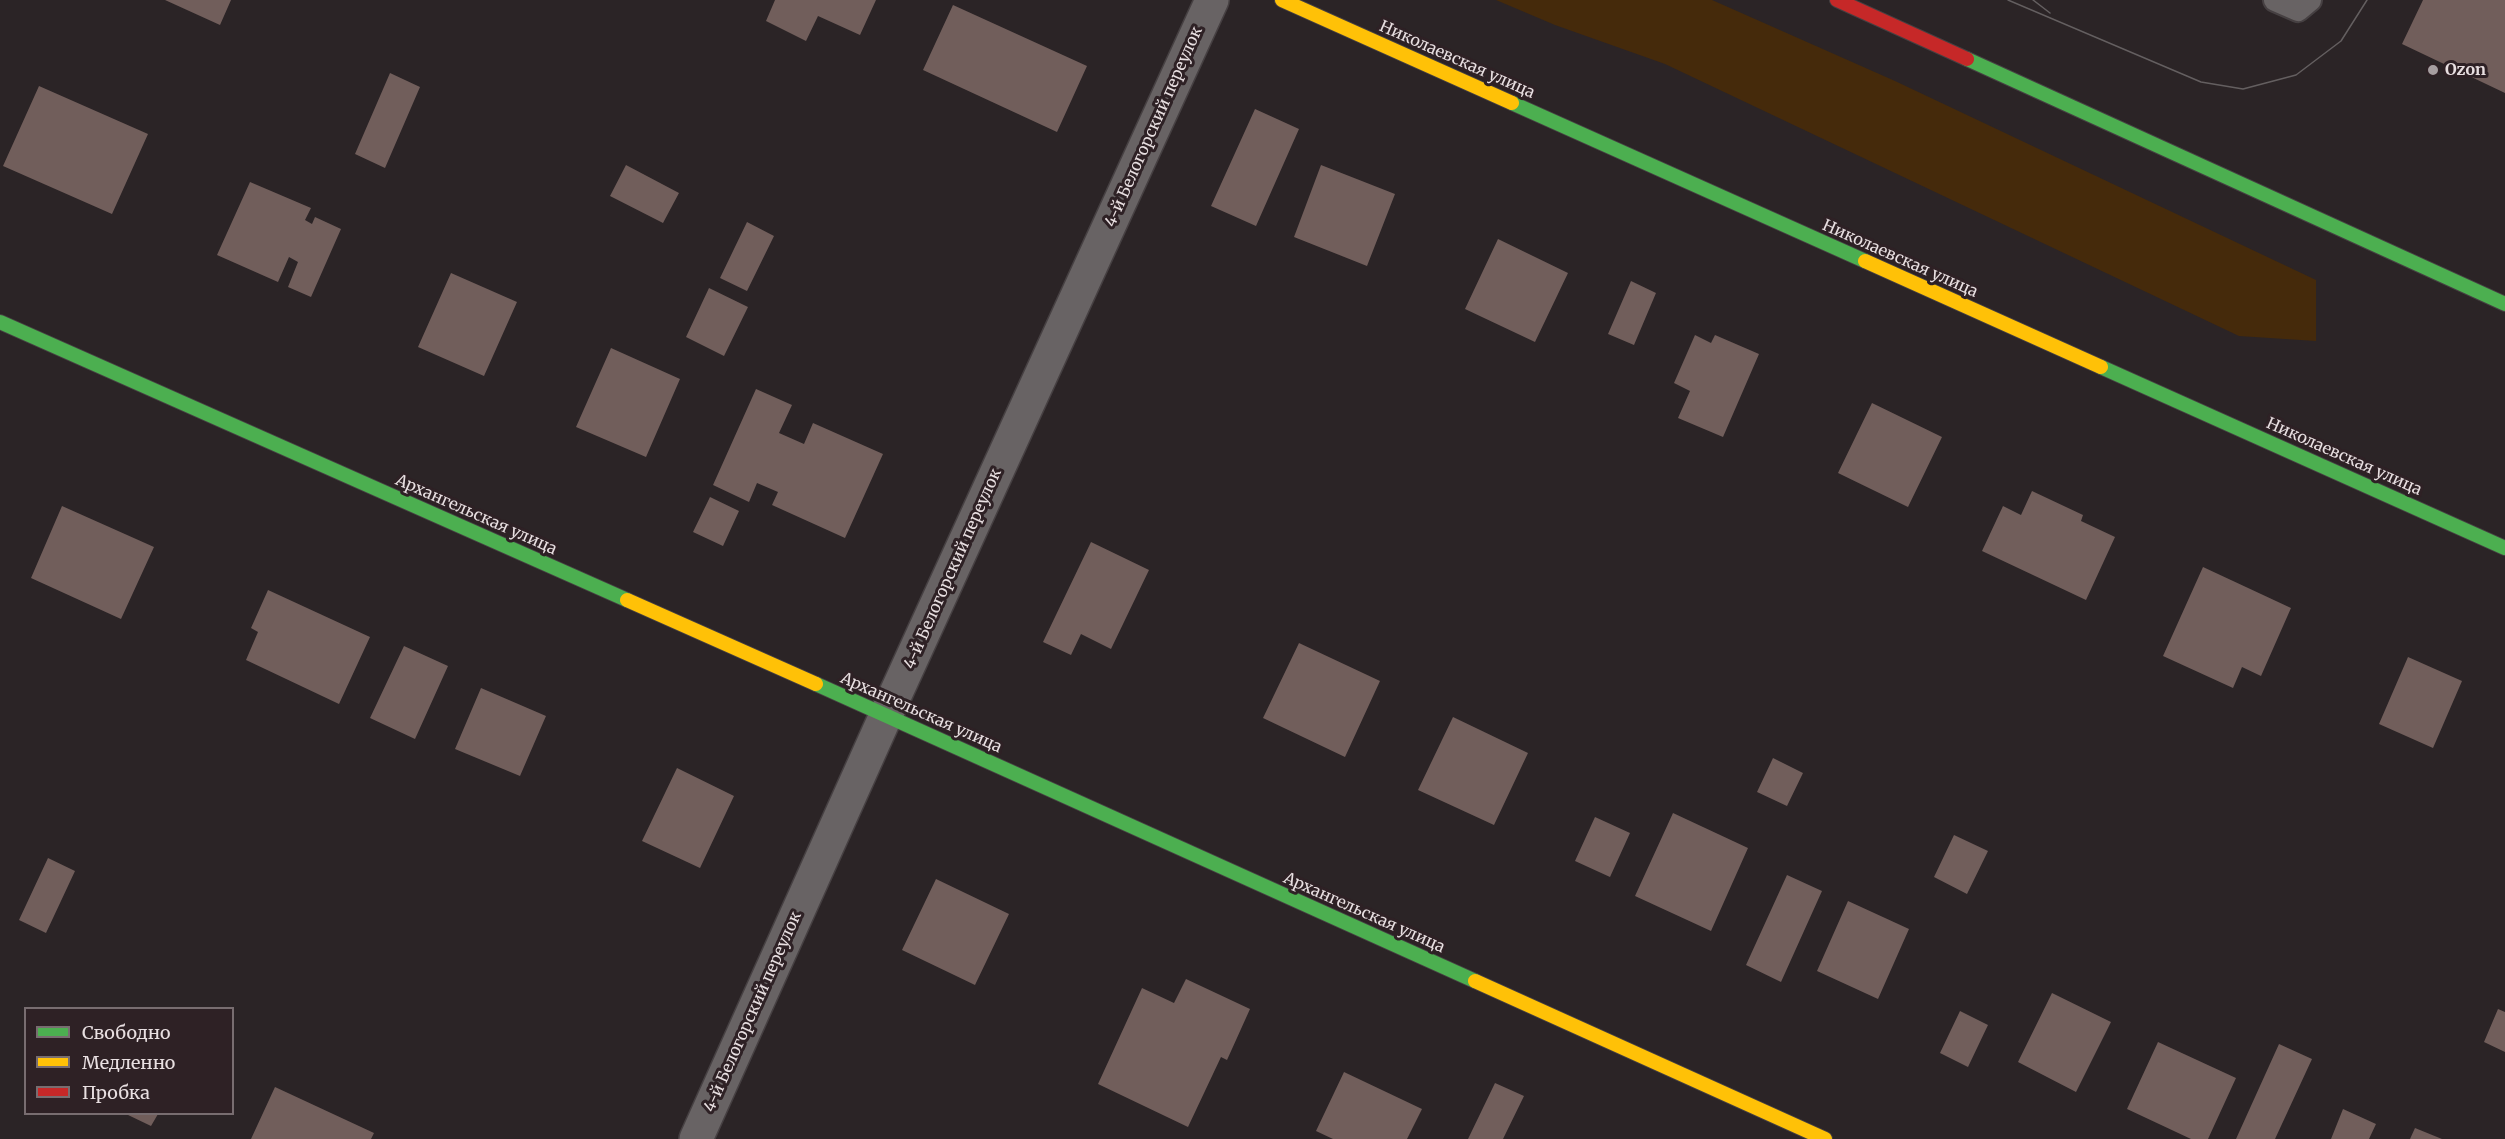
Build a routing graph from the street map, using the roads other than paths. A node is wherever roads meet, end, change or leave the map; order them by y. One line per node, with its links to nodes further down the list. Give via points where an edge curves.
1 (1212, 0): 9 (street, 4-й Белогорский переулок)
2 (1282, 0): 8 (street, Николаевская улица)
3 (1837, 0): 6 (street)
4 (2275, 0): 5 (lane, via 2298,10)
5 (2310, 0)
6 (2505, 303)
7 (0, 322): 9 (street, Архангельская улица)
8 (2505, 548)
9 (886, 715): 10 (street, 4-й Белогорский переулок); 11 (street, Архангельская улица)
10 (696, 1139)
11 (1825, 1139)

